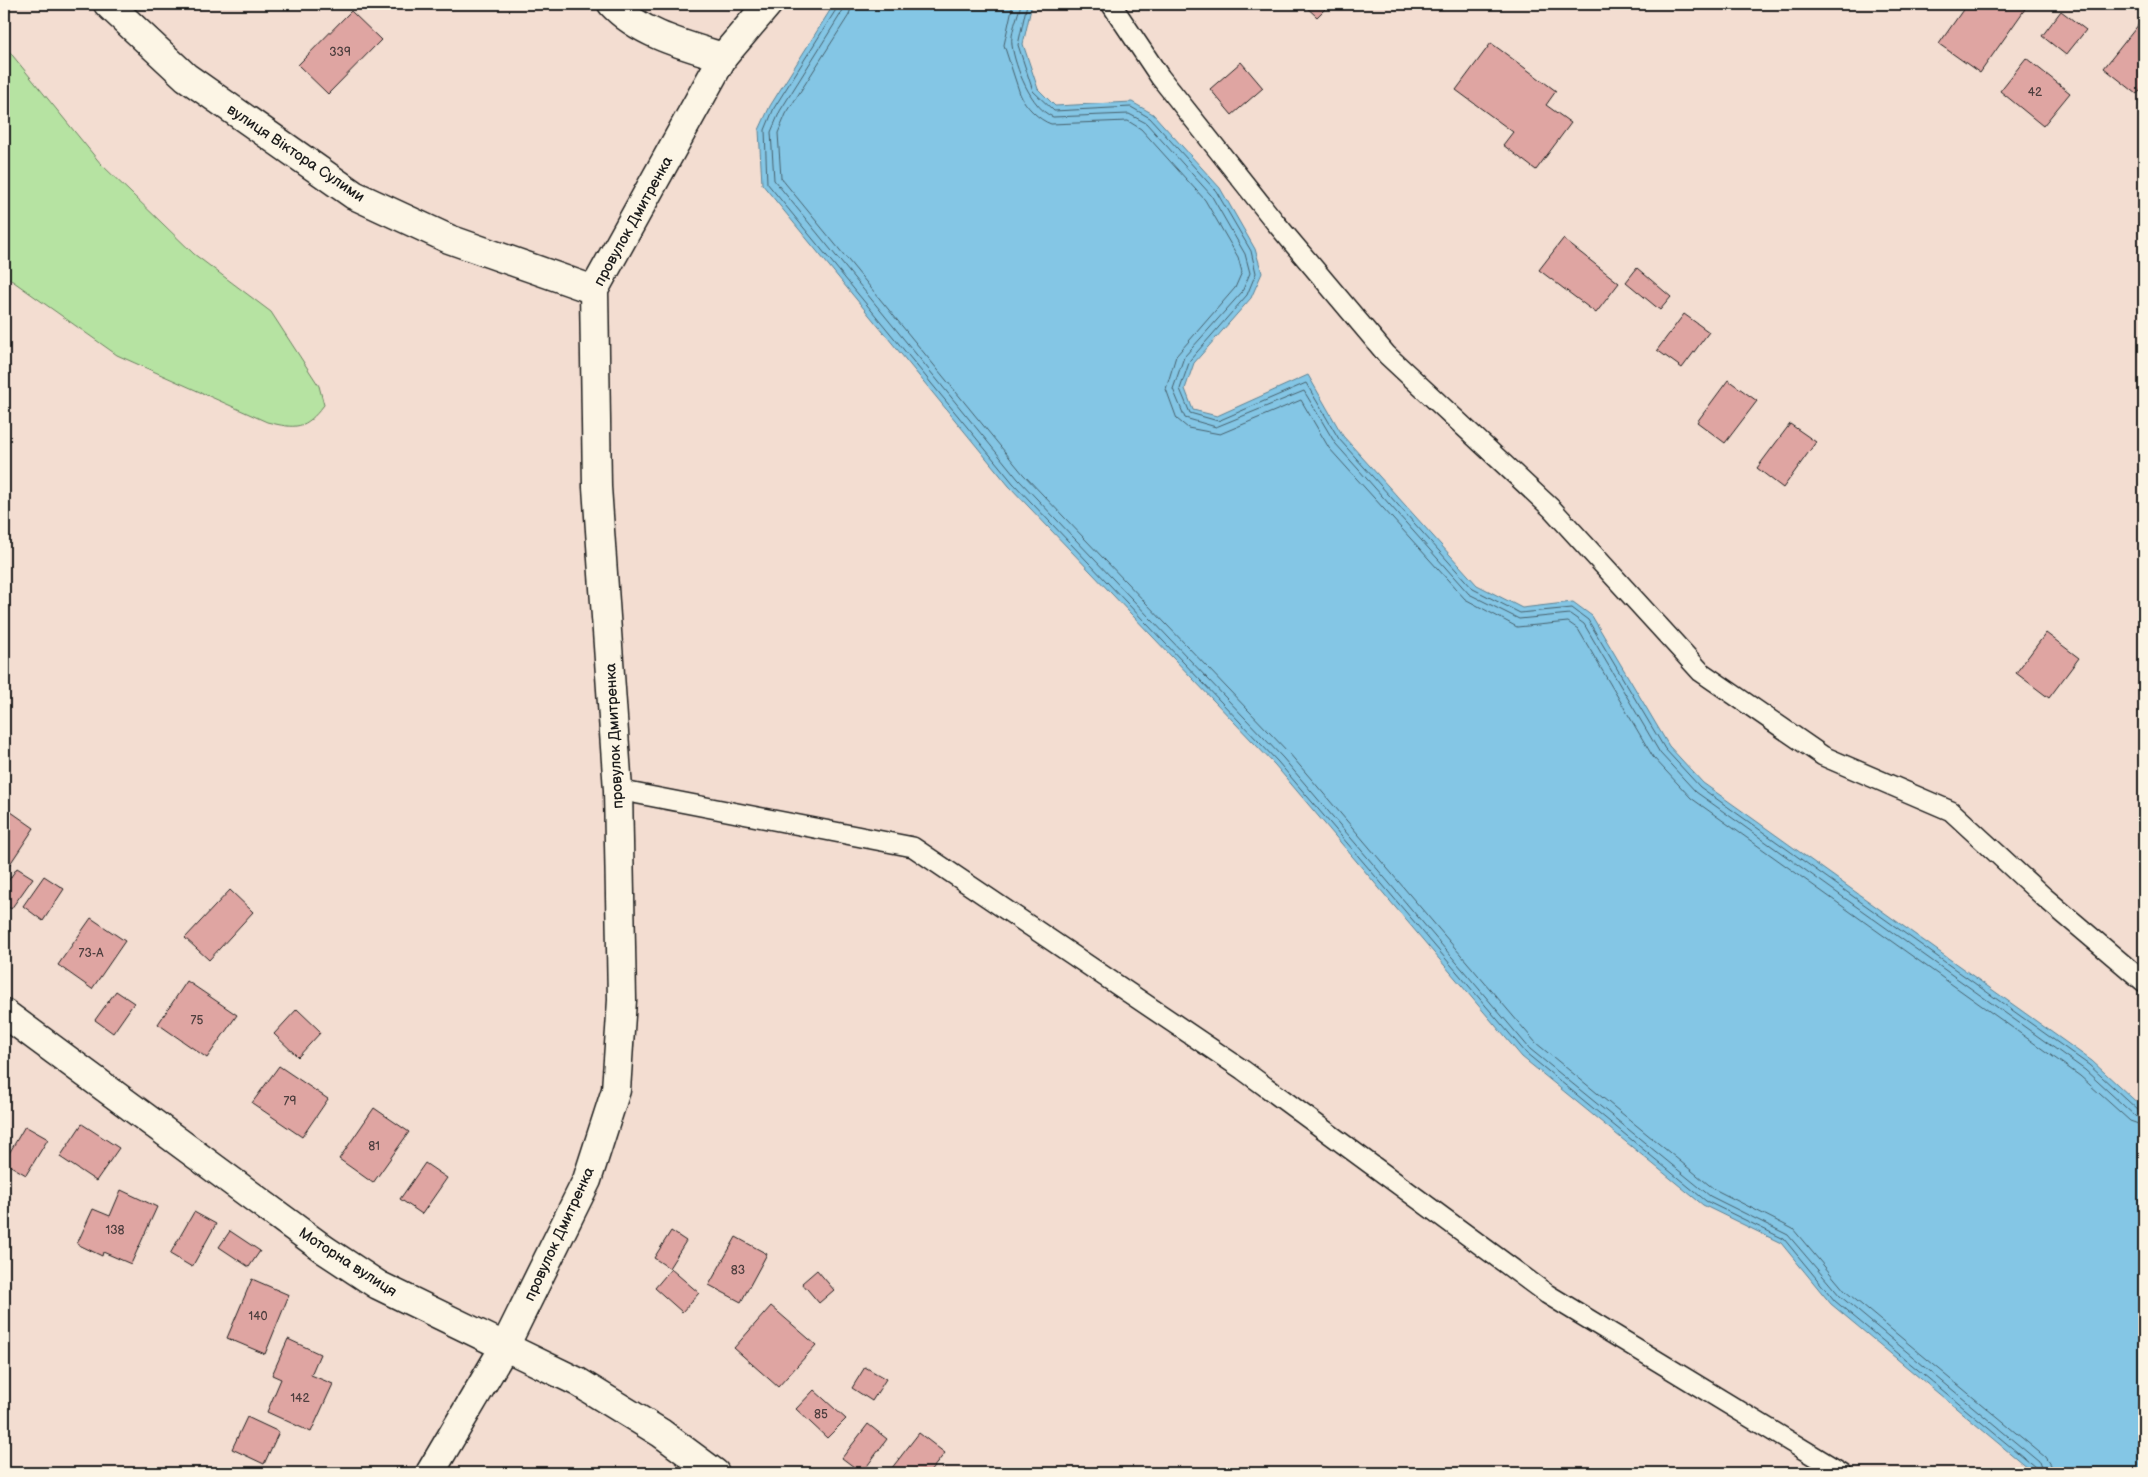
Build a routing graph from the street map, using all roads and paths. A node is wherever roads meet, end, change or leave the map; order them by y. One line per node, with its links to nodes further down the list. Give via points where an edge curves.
1 (108, 4): 6 (street, вулиця Віктора Сулими, via 186,78 354,195 449,239)
2 (612, 4): 5 (street, via 624,16 673,42)
3 (768, 4): 5 (street, провулок Дмитренка)
4 (1111, 4): 8 (lane, via 1160,77 1275,222 1387,355 1552,509 1701,672 1823,756 1951,811 2044,897)
5 (723, 58): 6 (street, провулок Дмитренка)
6 (594, 290): 7 (street, провулок Дмитренка, via 598,487)
7 (618, 790): 10 (street, провулок Дмитренка, via 622,1000 616,1090 586,1180); 13 (lane, via 913,847 1243,1070 1547,1294)
8 (2144, 982)
9 (4, 1013): 10 (street, Моторна вулиця, via 378,1286)
10 (505, 1346): 11 (street, провулок Дмитренка); 12 (street, Моторна вулиця, via 578,1382 661,1433)
11 (430, 1473)
12 (715, 1473)
13 (1842, 1473)

